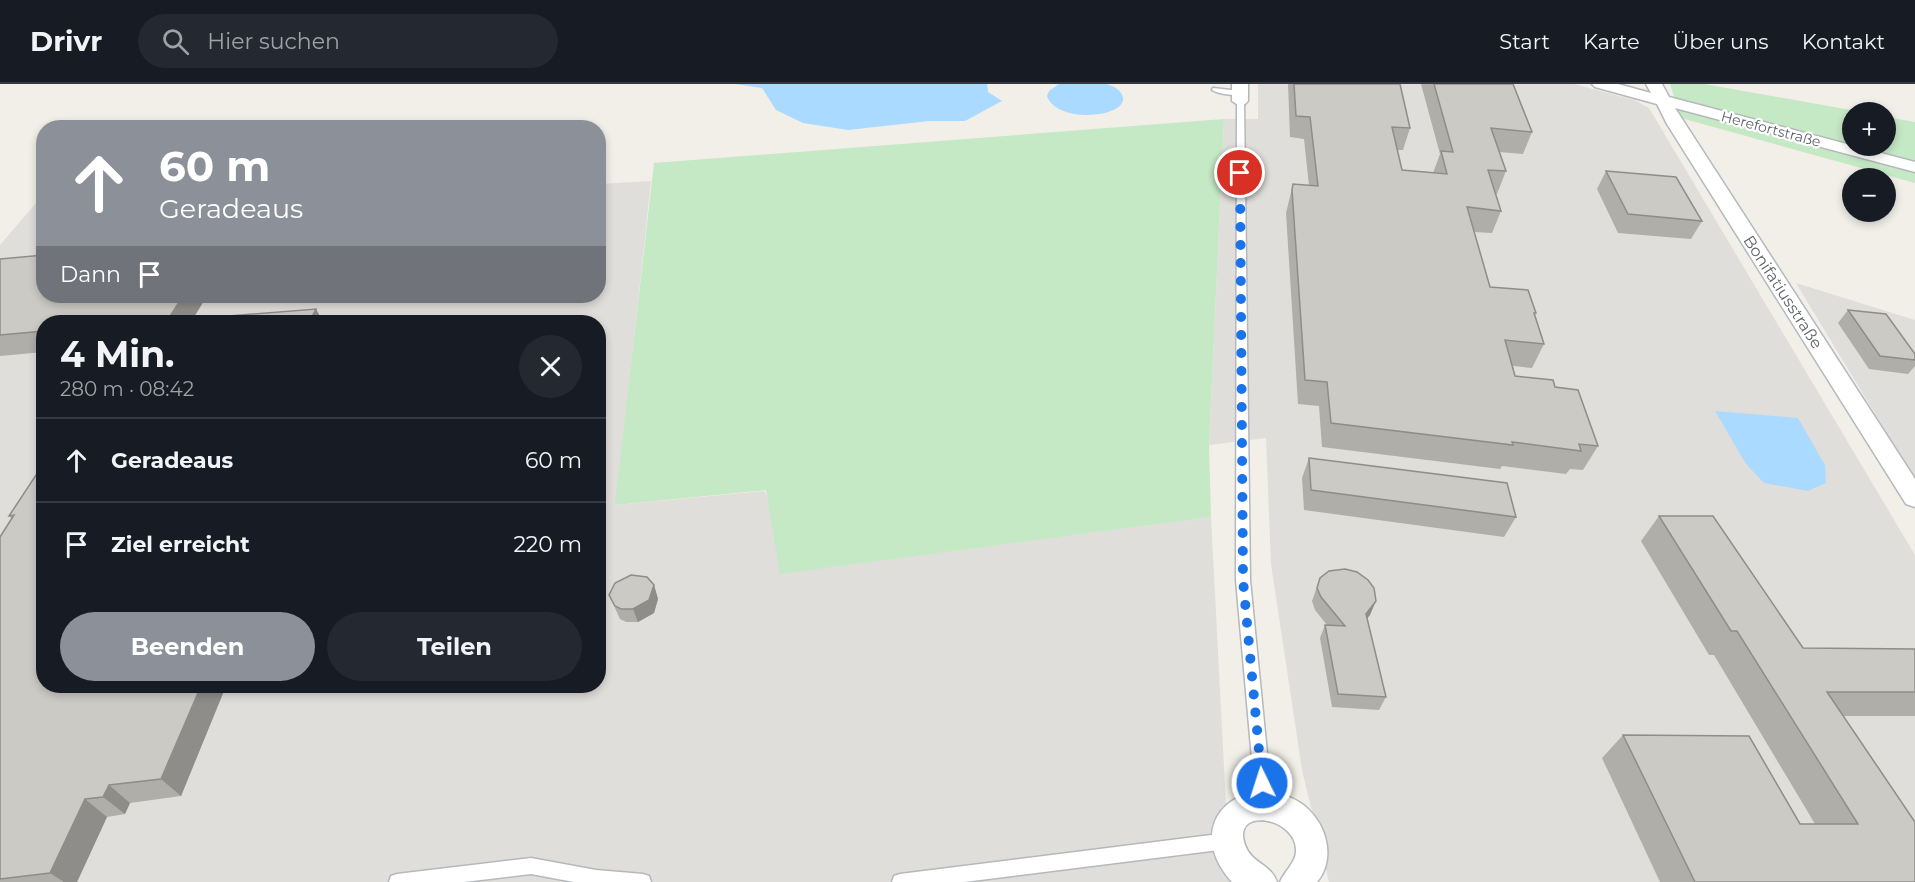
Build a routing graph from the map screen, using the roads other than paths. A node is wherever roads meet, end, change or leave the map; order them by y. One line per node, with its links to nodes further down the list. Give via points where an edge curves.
1 (1600, 84): 3 (street, Herefortstraße)
2 (1216, 90): 4 (lane)
3 (1658, 92): 5 (street, Herefortstraße); 6 (street, Bonifatiusstraße)
4 (1240, 93): 7 (lane, via 1243,580)
5 (1915, 167)
6 (1915, 498)
7 (1264, 804): 8 (street, via 1239,811 1231,820); 13 (street, via 1290,814 1310,837 1312,863)
8 (1227, 841): 11 (lane); 12 (street, via 1232,858 1242,870)
9 (397, 882): 10 (lane, via 531,866)
10 (643, 882)
11 (900, 882)
12 (1262, 882)
13 (1296, 882)

